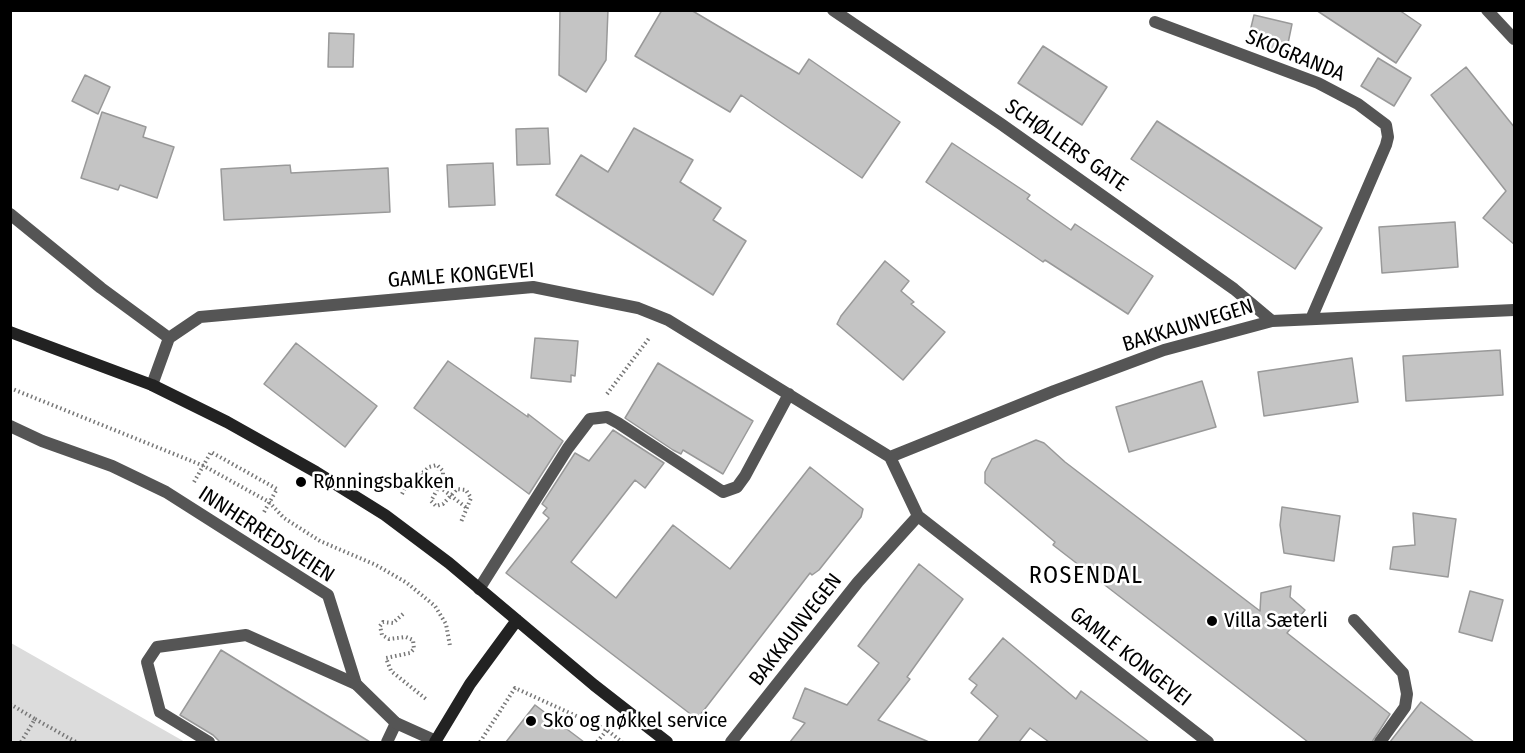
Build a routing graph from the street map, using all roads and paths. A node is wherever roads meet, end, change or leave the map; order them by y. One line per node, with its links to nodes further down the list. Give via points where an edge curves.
1 (833, 10): 9 (street, SCHØLLERS GATE, via 1234,288)
2 (1486, 10): 4 (street)
3 (1155, 22): 7 (street, SKOGRANDA, via 1318,83 1358,104 1386,125 1386,145)
4 (1515, 39)
5 (10, 214): 11 (street)
6 (1515, 310): 7 (street, BAKKAUNVEGEN)
7 (1311, 319): 9 (street, BAKKAUNVEGEN)
8 (668, 320): 11 (street, GAMLE KONGEVEI, via 638,308 533,287 200,316); 14 (street, GAMLE KONGEVEI); 15 (path, via 640,347)
9 (1272, 321): 17 (street, BAKKAUNVEGEN, via 1164,350)
10 (10, 332): 12 (main road)
11 (169, 338): 12 (street)
12 (152, 385): 29 (main road, via 227,422 386,515)
13 (10, 388): 18 (path)
14 (789, 394): 15 (street, via 745,476 737,487 723,492 618,423 607,417); 17 (street, GAMLE KONGEVEI)
15 (590, 419): 29 (street)
16 (10, 426): 34 (street, INNHERREDSVEIEN, via 166,492 328,595)
17 (890, 457): 27 (street, GAMLE KONGEVEI)
18 (204, 466): 20 (path); 24 (path); 24 (path, via 211,452 277,489)
19 (422, 473): 21 (path); 21 (path, via 437,465 443,471); 22 (path, via 409,480)
20 (194, 483)
21 (438, 486): 23 (path); 23 (path, via 431,501 436,506)
22 (402, 494)
23 (451, 495): 25 (path); 25 (path, via 457,489 466,490 471,498)
24 (269, 502): 26 (path); 33 (path, via 284,518 320,541 407,583 435,606 446,624)
25 (468, 509): 28 (path)
26 (264, 512)
27 (918, 516): 49 (street, BAKKAUNVEGEN, via 858,582); 50 (street, GAMLE KONGEVEI)
28 (461, 522)
29 (479, 589): 31 (main road)
30 (403, 614): 35 (path, via 393,623 383,622 382,635 413,640 414,649 386,658 391,671)
31 (517, 620): 44 (main road, via 470,684); 48 (main road)
32 (1354, 620): 51 (street, via 1403,674 1406,707)
33 (450, 646)
34 (356, 684): 38 (street, INNHERREDSVEIEN); 42 (street, via 246,635 157,647 147,662 160,712)
35 (426, 699)
36 (10, 704): 37 (path)
37 (35, 719): 40 (path); 41 (path)
38 (396, 723): 43 (street); 44 (street, INNHERREDSVEIEN)
39 (607, 730): 45 (path, via 515,688); 46 (path); 47 (path)
40 (21, 742)
41 (76, 742)
42 (209, 742)
43 (387, 742)
44 (435, 742)
45 (480, 742)
46 (597, 742)
47 (622, 742)
48 (667, 742)
49 (731, 742)
50 (1208, 742)
51 (1380, 742)

